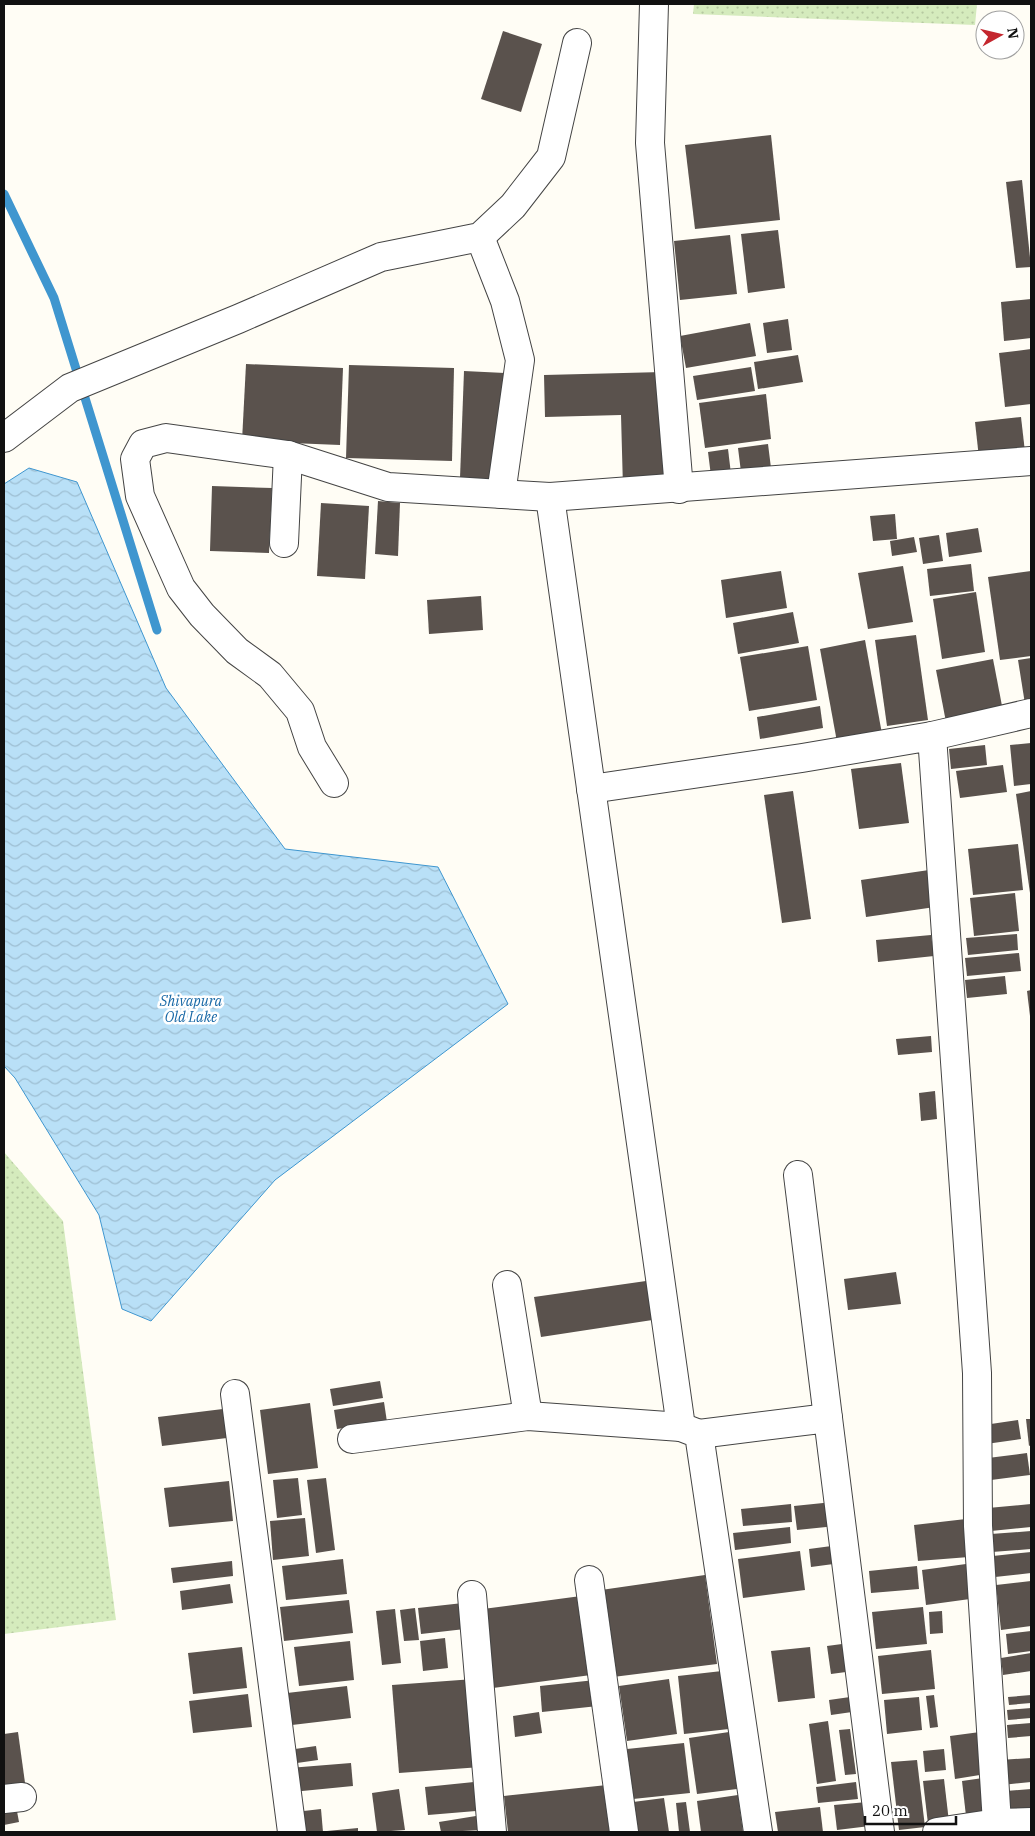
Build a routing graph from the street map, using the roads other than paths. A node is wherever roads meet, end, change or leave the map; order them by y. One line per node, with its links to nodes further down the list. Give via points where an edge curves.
1 (654, 4): 7 (street, via 650,143)
2 (576, 43): 3 (street, via 551,157 513,206)
3 (480, 237): 4 (street, via 381,258 82,383); 8 (street, via 505,301 520,360)
4 (4, 438)
5 (288, 454): 8 (street, via 388,487); 10 (street); 13 (street, via 166,438 143,444 135,458 140,496 181,588 202,615 237,651 270,675 300,711 312,747)
6 (1031, 461): 7 (street)
7 (679, 489): 9 (street)
8 (502, 494): 9 (street)
9 (550, 497): 14 (street)
10 (284, 543)
11 (1031, 713): 12 (street)
12 (932, 736): 14 (street); 25 (street, via 976,1373 978,1526)
13 (334, 783)
14 (591, 789): 20 (street)
15 (798, 1175): 19 (street)
16 (507, 1285): 18 (street)
17 (235, 1394): 26 (street)
18 (528, 1416): 20 (street); 21 (street)
19 (828, 1418): 20 (street); 30 (street)
20 (690, 1430): 29 (street)
21 (352, 1439)
22 (589, 1580): 28 (street)
23 (472, 1595): 27 (street)
24 (1031, 1822): 25 (street)
25 (996, 1823): 31 (street)
26 (292, 1832)
27 (492, 1832)
28 (624, 1832)
29 (758, 1832)
30 (880, 1832)
31 (937, 1832)

